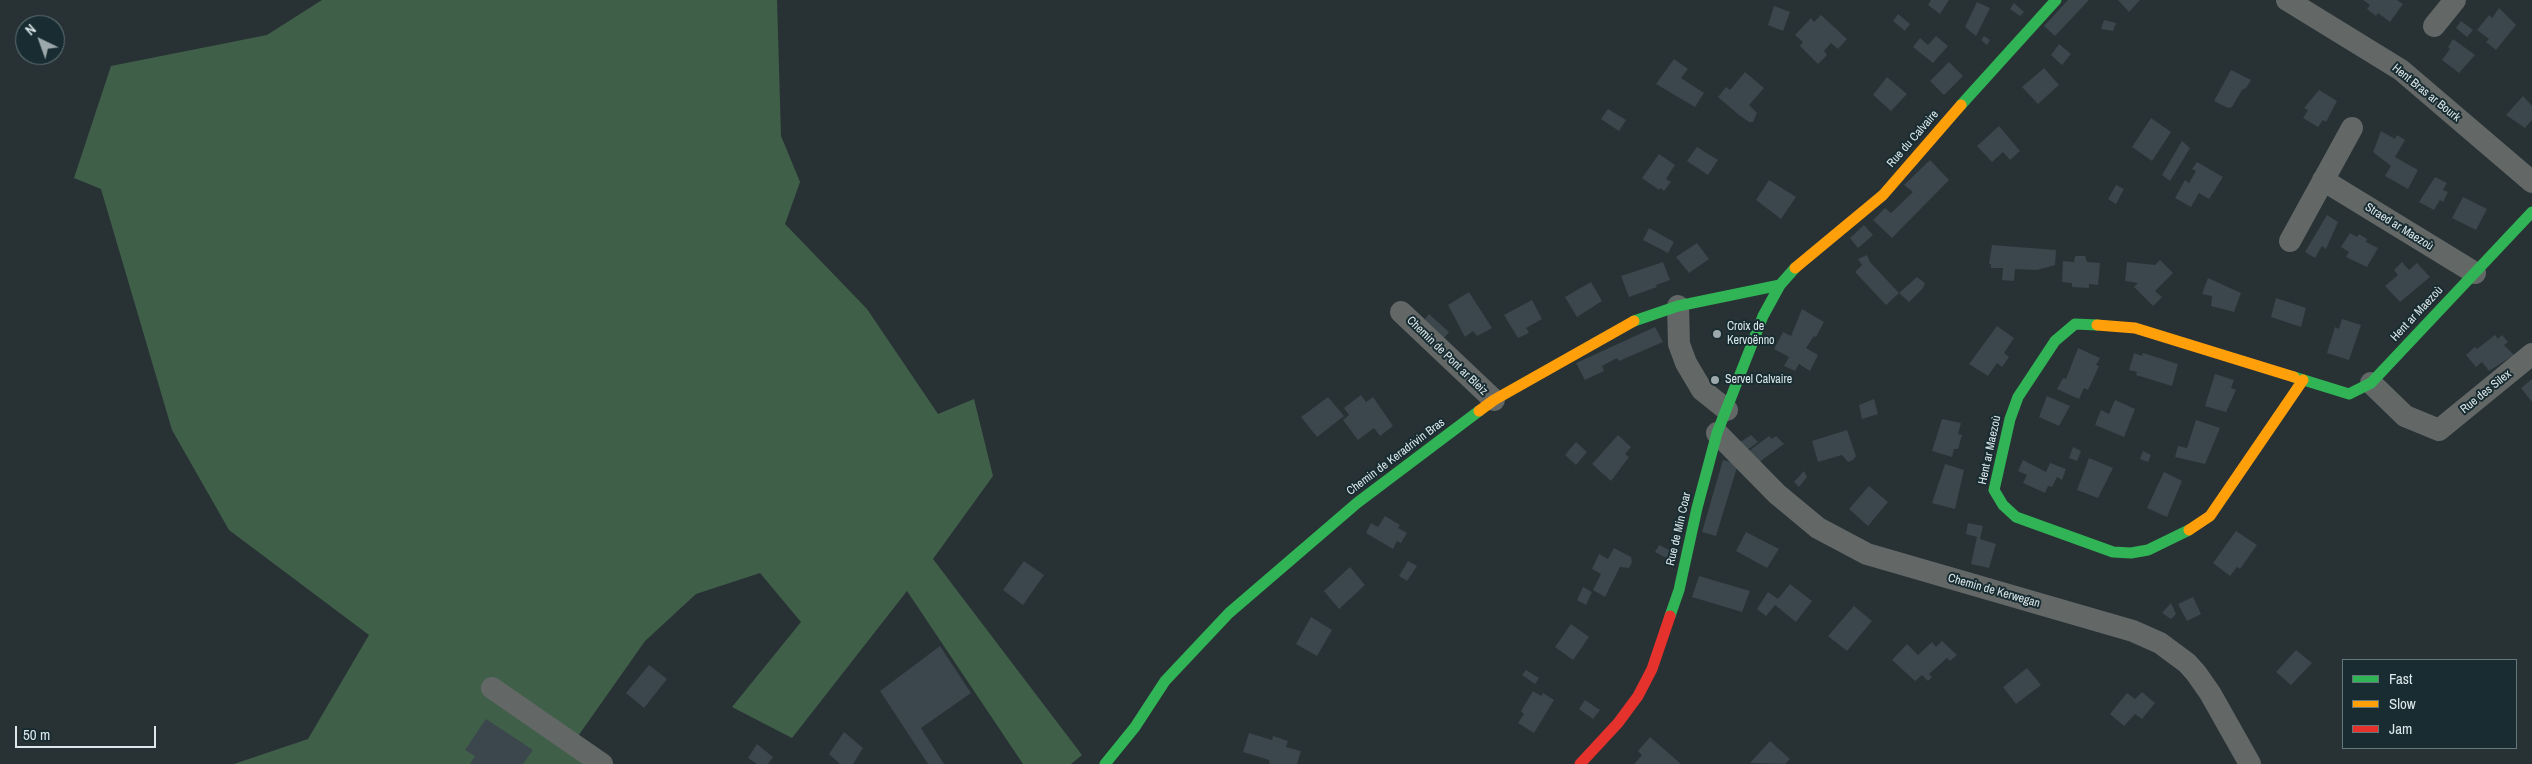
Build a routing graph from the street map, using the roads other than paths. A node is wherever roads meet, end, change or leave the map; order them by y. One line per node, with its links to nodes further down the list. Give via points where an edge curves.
1 (2056, 0): 11 (street, Rue du Calvaire, via 1883,195 1793,270)
2 (2287, 0): 7 (street, Hent Bras ar Bourk, via 2401,70)
3 (2455, 0): 4 (street)
4 (2434, 26)
5 (2352, 128): 6 (street)
6 (2323, 180): 9 (street); 10 (street, Straed ar Maezoù)
7 (2532, 182)
8 (2532, 212): 10 (street, Hent ar Maezoù)
9 (2290, 241)
10 (2474, 273): 16 (street, Hent ar Maezoù)
11 (1780, 285): 12 (street, Chemin de Keradrivin Bras); 18 (street, Rue de Min Coar, via 1763,316)
12 (1678, 306): 17 (street, Chemin de Keradrivin Bras, via 1630,322); 18 (street, via 1679,344 1686,363 1702,390)
13 (1401, 312): 17 (street, Chemin de Pont ar Bleiz)
14 (2532, 354): 16 (street, Rue des Silex, via 2439,430 2405,416)
15 (2303, 380): 15 (street, Hent ar Maezoù, via 2210,516 2188,531 2148,550 2112,552 2048,530 2016,516 2003,505 1994,490 2018,397 2054,341 2075,324 2135,328); 16 (street, Hent ar Maezoù, via 2349,394)
16 (2371, 382)
17 (1494, 400): 22 (street, Chemin de Keradrivin Bras, via 1357,503 1230,613 1171,674)
18 (1727, 410): 19 (street, Rue de Min Coar)
19 (1718, 433): 23 (street, Rue de Min Coar, via 1679,590 1652,669 1618,724); 24 (street, Chemin de Kerwegan, via 1777,494 1818,528 1867,554 2132,631 2160,643 2196,673)
20 (492, 688): 21 (street)
21 (602, 764)
22 (1105, 764)
23 (1580, 764)
24 (2250, 764)

